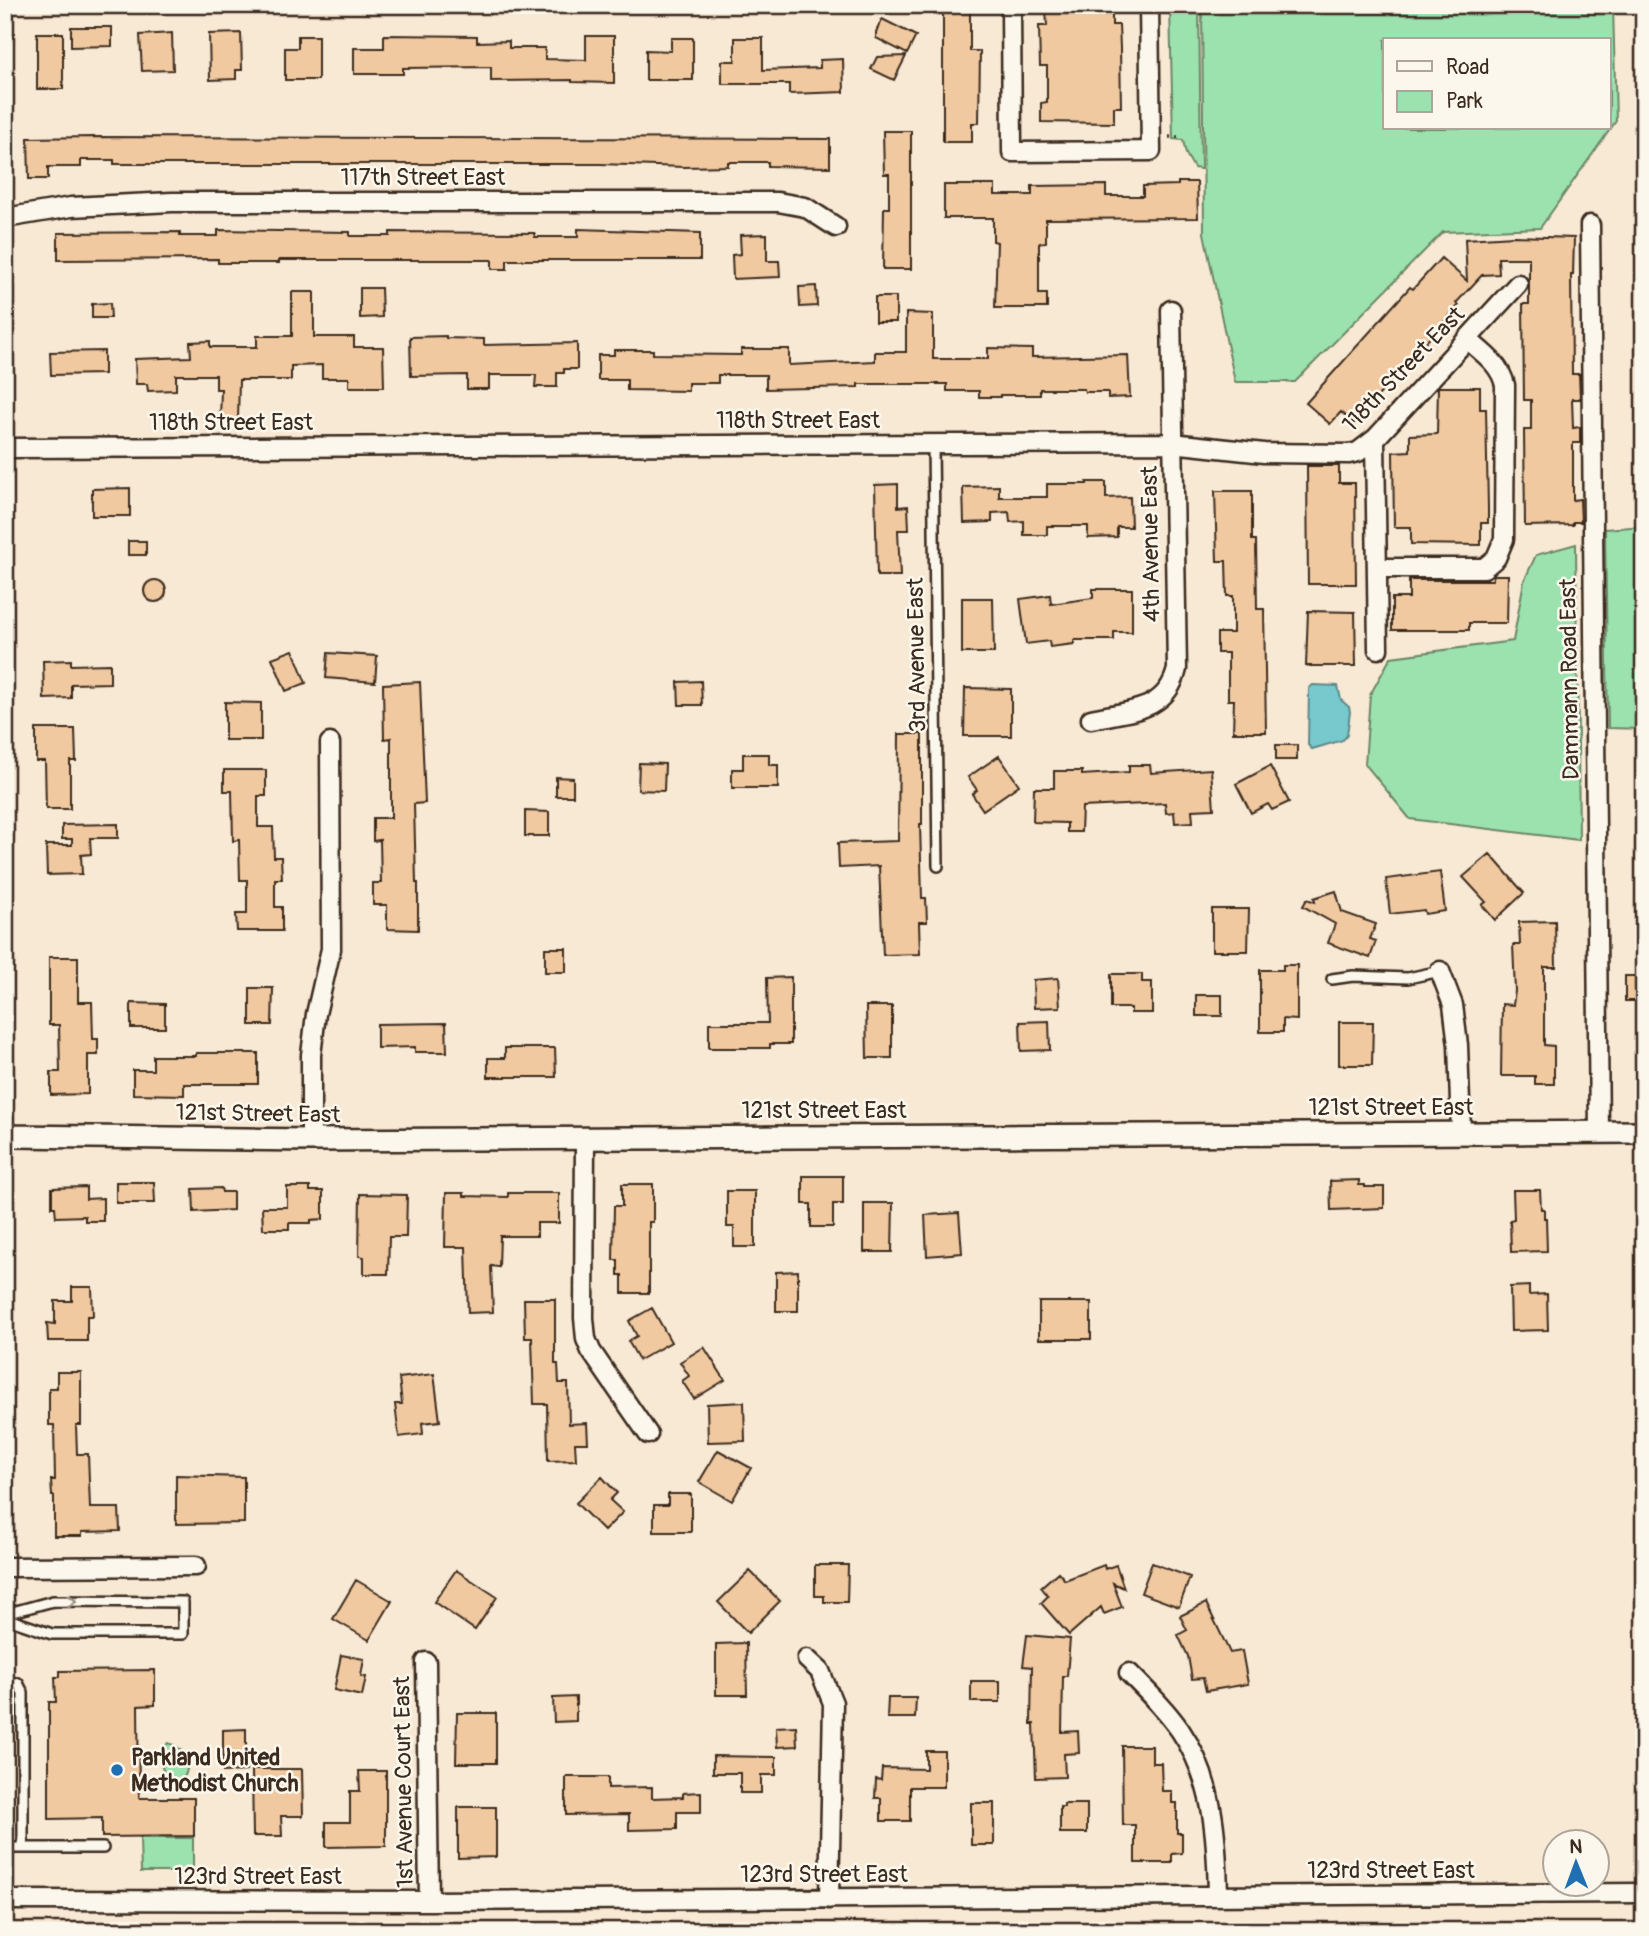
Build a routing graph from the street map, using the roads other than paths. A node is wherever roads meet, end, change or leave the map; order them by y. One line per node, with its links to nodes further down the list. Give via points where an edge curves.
1 (1011, 5): 2 (street, via 1012,152 1151,151)
2 (1149, 5)
3 (5, 218): 5 (street, 117th Street East, via 71,207 173,202 778,202 805,206)
4 (1590, 225): 23 (street, Dammann Road East)
5 (836, 228)
6 (1518, 284): 8 (street, 118th Street East)
7 (1171, 310): 10 (street, 4th Avenue East)
8 (1467, 339): 9 (street, 118th Street East); 13 (street, via 1494,362 1505,385 1501,549 1484,568)
9 (1375, 439): 10 (street, 118th Street East, via 1349,454 1264,453); 13 (street)
10 (1172, 443): 11 (street, 118th Street East); 15 (street, 4th Avenue East, via 1174,682 1157,702)
11 (933, 444): 12 (street, 118th Street East); 17 (lane, 3rd Avenue East)
12 (5, 448)
13 (1377, 568): 14 (street)
14 (1378, 649)
15 (1091, 719)
16 (330, 743): 25 (street, via 331,949 311,1055)
17 (938, 866)
18 (1440, 971): 19 (lane, via 1408,978); 20 (street, via 1453,1005)
19 (1332, 979)
20 (1461, 1132): 23 (street, 121st Street East); 24 (street, 121st Street East)
21 (1644, 1132): 23 (street, 121st Street East)
22 (5, 1133): 25 (street, 121st Street East)
23 (1599, 1133)
24 (586, 1139): 25 (street, 121st Street East); 26 (street, via 586,1339)
25 (311, 1140)
26 (648, 1434)
27 (196, 1566): 28 (street)
28 (5, 1567)
29 (5, 1616): 29 (lane, one-way to 29, via 53,1601 183,1602 183,1634 52,1634)
30 (807, 1659): 39 (street, via 820,1671 833,1703)
31 (426, 1662): 41 (street, 1st Avenue Court East)
32 (1129, 1673): 38 (street, via 1180,1731 1206,1781 1217,1846)
33 (5, 1683): 35 (lane, via 18,1683 23,1693)
34 (5, 1848): 35 (lane)
35 (23, 1848): 36 (lane)
36 (103, 1848)
37 (1644, 1893): 38 (street, 123rd Street East)
38 (1218, 1896): 39 (street, 123rd Street East)
39 (829, 1899): 41 (street, 123rd Street East)
40 (5, 1900): 41 (street, 123rd Street East)
41 (429, 1901)

